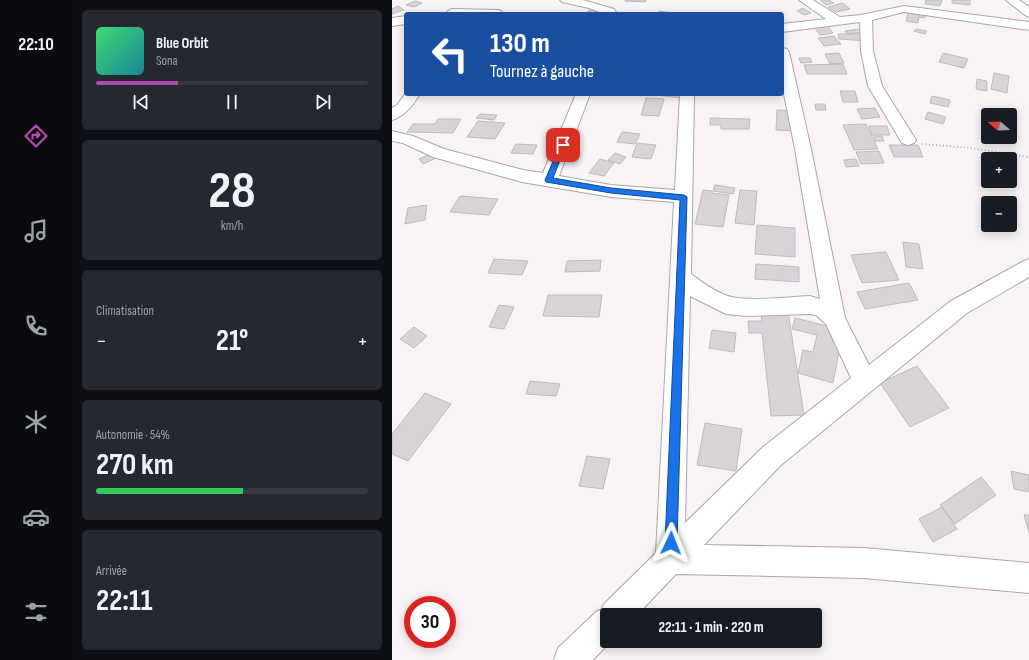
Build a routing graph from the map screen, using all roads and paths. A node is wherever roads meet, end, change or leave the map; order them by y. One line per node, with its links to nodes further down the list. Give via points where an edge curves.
1 (470, 0): 5 (street)
2 (566, 0): 6 (street)
3 (805, 0): 10 (street)
4 (1012, 0): 7 (street)
5 (452, 12)
6 (610, 12)
7 (1029, 12)
8 (863, 18): 10 (street); 12 (street, via 904,9); 20 (street, via 866,20 867,51 875,86)
9 (404, 20): 11 (street)
10 (838, 21): 13 (street)
11 (392, 22)
12 (1029, 26)
13 (784, 28)
14 (784, 61): 26 (street)
15 (411, 96): 18 (street)
16 (582, 96): 22 (street)
17 (687, 96): 23 (street)
18 (392, 115)
19 (392, 136): 22 (street, via 407,139 438,153 522,176)
20 (908, 140): 21 (path, via 914,143)
21 (1029, 157)
22 (549, 180): 23 (street, via 632,193)
23 (684, 197): 25 (street)
24 (1029, 267): 27 (street, via 959,307)
25 (681, 278): 26 (street, via 697,290 726,304 747,307 810,305 822,308); 28 (street)
26 (834, 318): 27 (street)
27 (865, 382): 28 (street, via 772,456)
28 (670, 559): 29 (street, via 864,563); 30 (street)
29 (1029, 578)
30 (622, 608)
31 (600, 630): 32 (street)
32 (570, 660)

